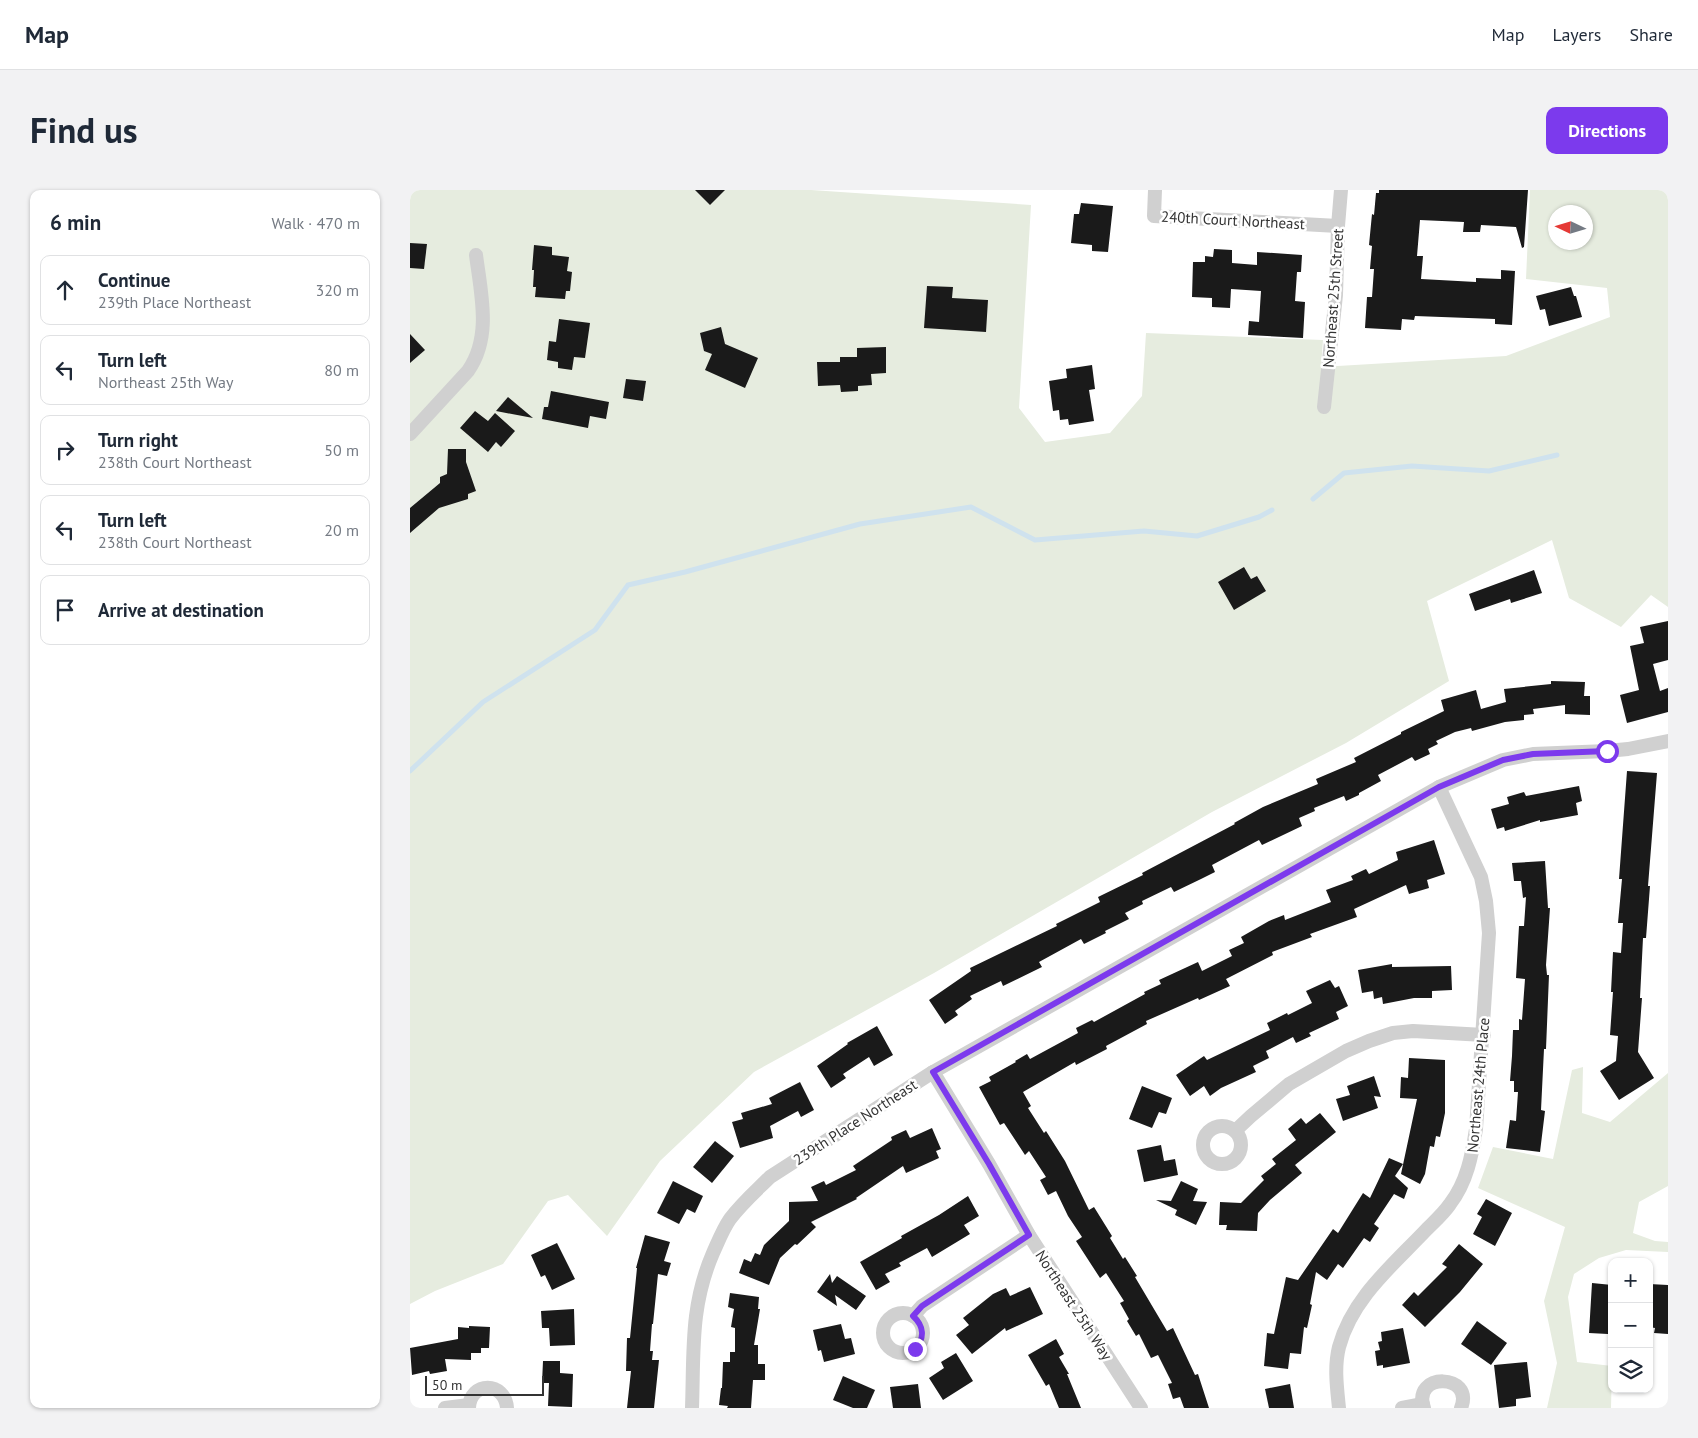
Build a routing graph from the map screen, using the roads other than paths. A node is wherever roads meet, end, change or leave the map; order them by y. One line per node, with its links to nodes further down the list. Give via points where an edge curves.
1 (1155, 190): 3 (street, 240th Court Northeast, via 1154,216)
2 (1341, 190): 3 (street, Northeast 25th Street)
3 (1338, 226): 5 (street, Northeast 25th Street, via 1336,295)
4 (476, 255): 6 (street, via 483,328 476,359)
5 (1324, 407)
6 (410, 434)
7 (1667, 744): 8 (street, 239th Place Northeast, via 1607,751 1533,754 1503,760)
8 (1439, 787): 9 (street, Northeast 24th Place, via 1481,876 1486,901 1489,933); 10 (street, 239th Place Northeast)
9 (1484, 1035): 11 (street, via 1414,1031 1393,1033 1369,1041 1289,1084); 20 (street, Northeast 24th Place, via 1472,1158 1462,1184 1451,1203 1353,1312 1339,1347 1336,1386)
10 (933, 1072): 12 (street, Northeast 25th Way); 18 (street, 239th Place Northeast, via 770,1177 729,1220 704,1273 698,1298 694,1323)
11 (1235, 1131)
12 (1029, 1235): 13 (street, via 922,1306); 19 (street, Northeast 25th Way)
13 (913, 1316)
14 (1423, 1406): 21 (street); 22 (street, via 1422,1398 1428,1386 1446,1380 1461,1391)
15 (469, 1407): 16 (street); 17 (street, via 470,1399 479,1390 492,1388 503,1395)
16 (445, 1408)
17 (507, 1408)
18 (692, 1408)
19 (1141, 1408)
20 (1339, 1408)
21 (1402, 1408)
22 (1461, 1408)

